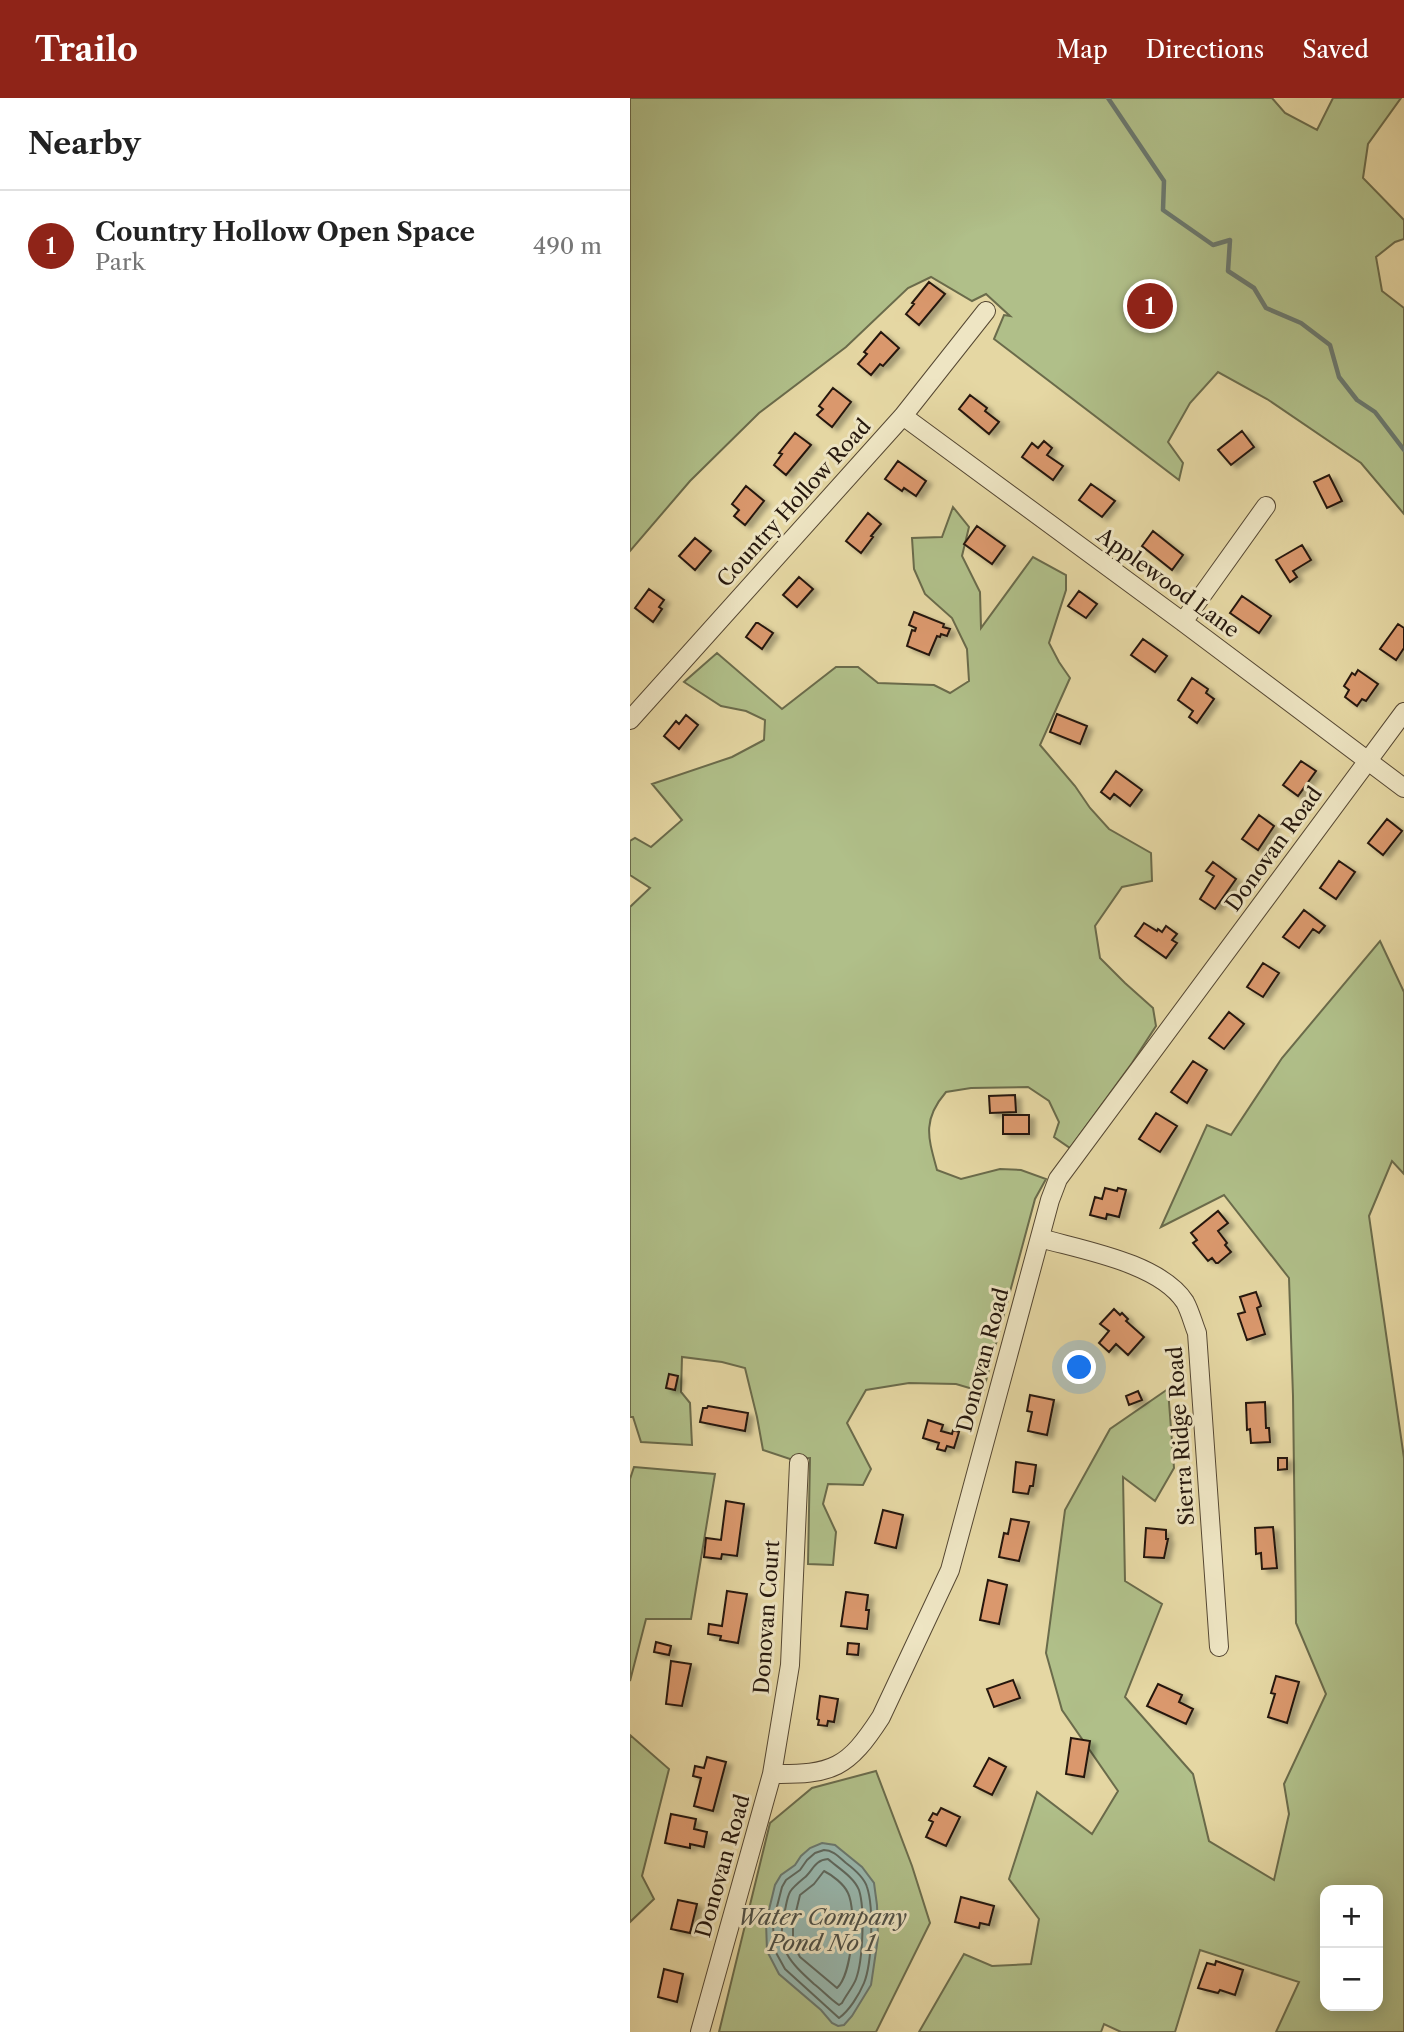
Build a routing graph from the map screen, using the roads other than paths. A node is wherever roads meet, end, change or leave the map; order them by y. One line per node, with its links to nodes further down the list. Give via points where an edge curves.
1 (986, 311): 2 (street, Country Hollow Road)
2 (903, 416): 4 (street, Applewood Lane); 6 (street, Country Hollow Road)
3 (1266, 506): 4 (street)
4 (1183, 622): 7 (street, Applewood Lane)
5 (1404, 712): 7 (street, Donovan Road)
6 (630, 720)
7 (1367, 761): 8 (street, Applewood Lane); 9 (street, Donovan Road, via 1058,1179)
8 (1404, 788)
9 (1040, 1238): 11 (street, Sierra Ridge Road, via 1124,1261 1163,1280 1185,1302 1196,1333); 12 (street, Donovan Road, via 950,1570 881,1717 854,1755 833,1769)
10 (799, 1463): 12 (street, Donovan Court, via 790,1665)
11 (1219, 1647)
12 (772, 1774): 13 (street, Donovan Road)
13 (700, 2032)

